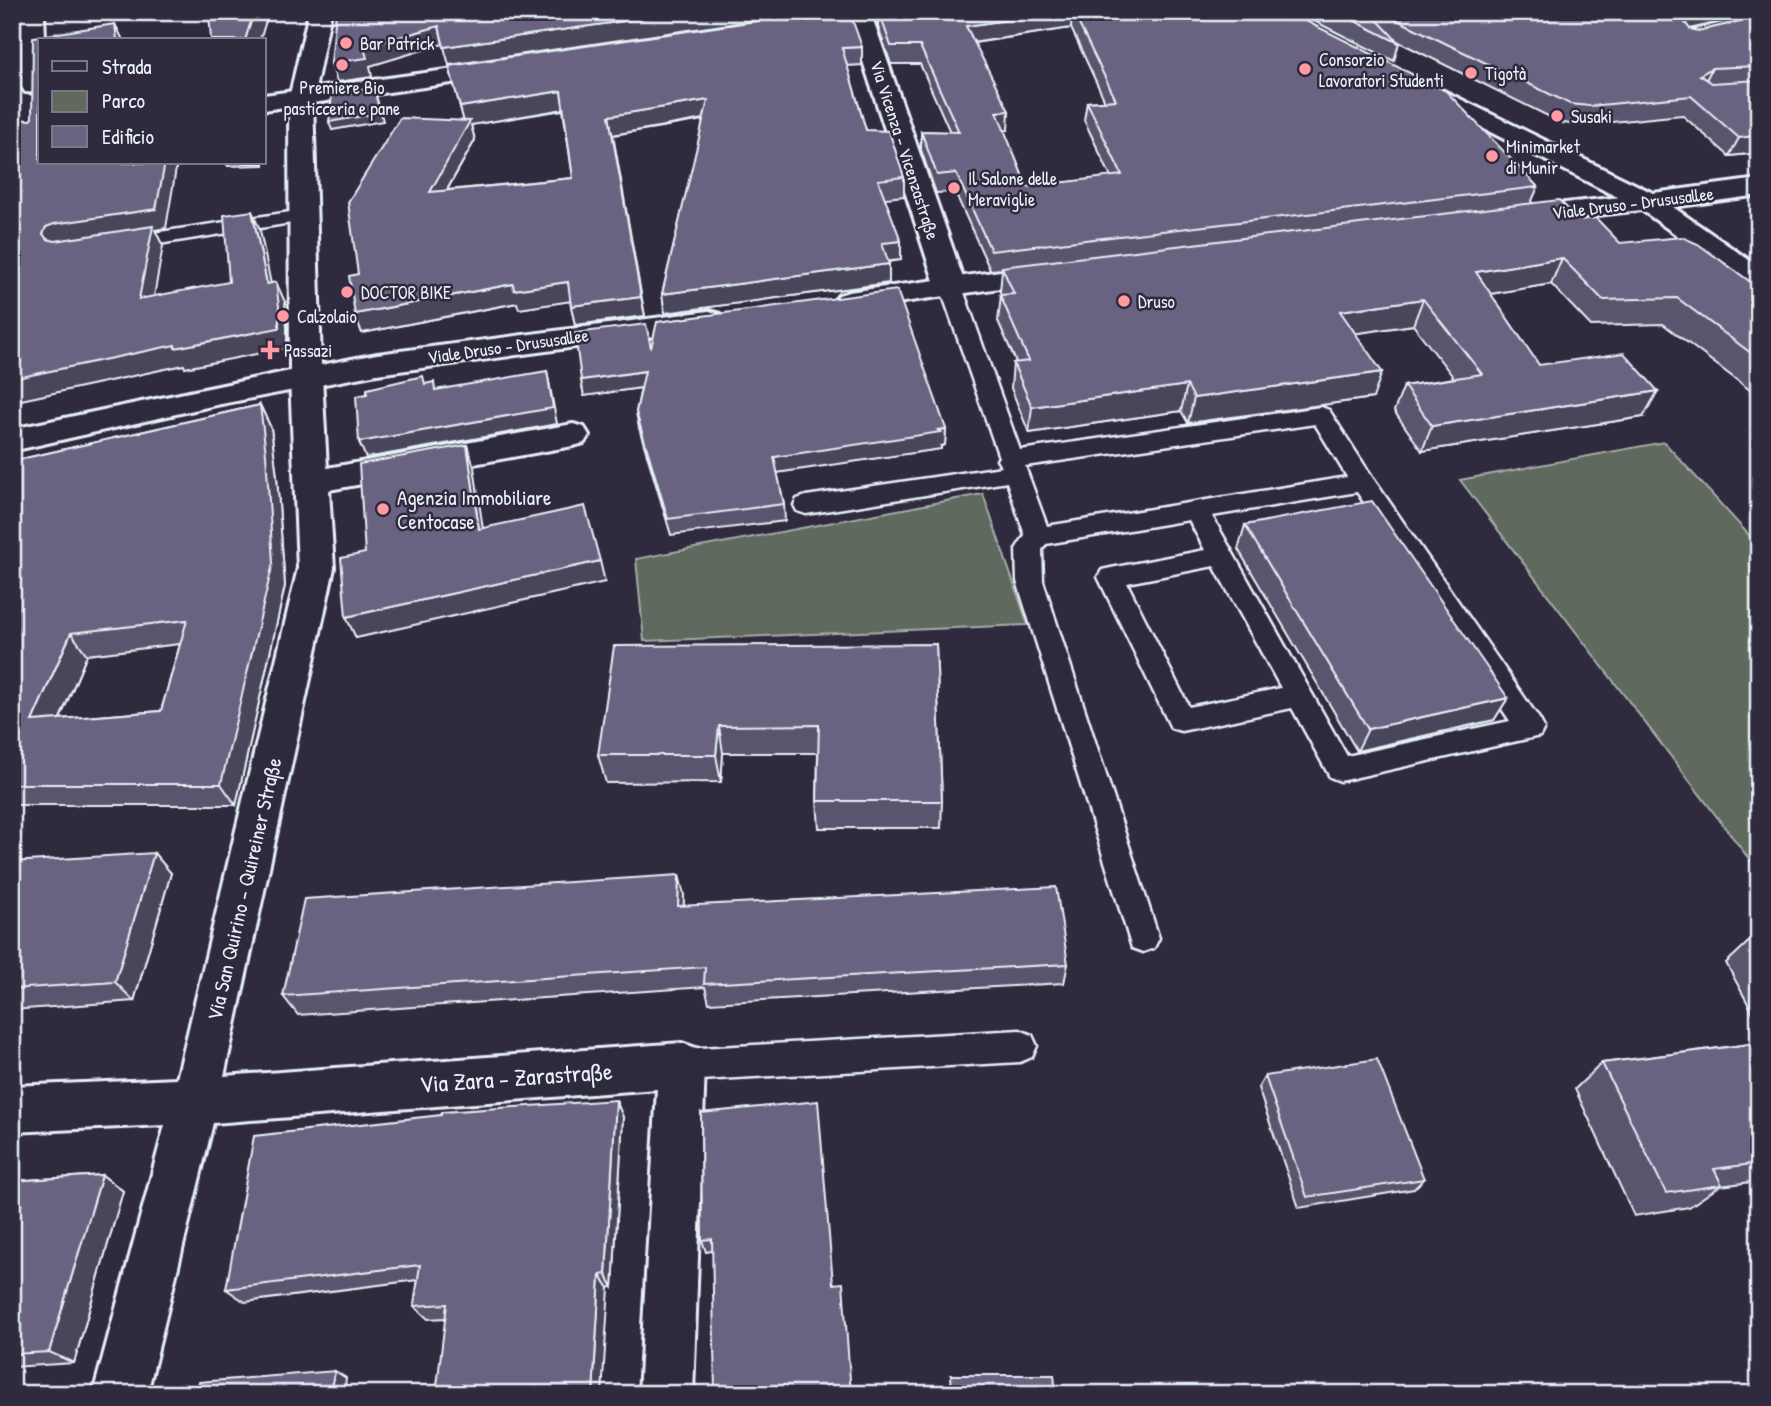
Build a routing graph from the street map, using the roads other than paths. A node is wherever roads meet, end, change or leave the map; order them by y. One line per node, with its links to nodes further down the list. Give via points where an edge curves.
1 (33, 12): 9 (street)
2 (320, 12): 7 (street, Via San Quirino - Quireiner Straße)
3 (867, 13): 4 (street); 17 (street, Via Vicenza - Vicenzastraße)
4 (779, 28)
5 (533, 65): 7 (street)
6 (1394, 74): 11 (street)
7 (301, 99): 8 (street); 12 (street, Via San Quirino - Quireiner Straße)
8 (266, 103)
9 (34, 105)
10 (1759, 187): 11 (street, Viale Druso - Drususallee)
11 (1649, 202): 13 (street, Viale Druso - Drususallee); 16 (street)
12 (303, 216): 14 (lane); 20 (street, Via San Quirino - Quireiner Straße)
13 (1493, 219)
14 (106, 246)
15 (1082, 270): 17 (street)
16 (1759, 281)
17 (951, 287): 18 (street); 23 (lane)
18 (826, 304)
19 (743, 315): 20 (street, Viale Druso - Drususallee)
20 (306, 377): 22 (street, Viale Druso - Drususallee); 24 (street, Via San Quirino - Quireiner Straße)
21 (573, 435): 24 (street)
22 (12, 440)
23 (1012, 467): 25 (lane, via 1321,415); 26 (lane); 28 (lane)
24 (311, 482): 34 (street, Via San Quirino - Quireiner Straße, via 316,568)
25 (1363, 483): 27 (lane); 30 (lane, via 1530,728 1340,769)
26 (806, 505)
27 (1195, 510): 28 (lane); 29 (lane)
28 (1038, 536): 31 (lane, via 1029,549 1030,581)
29 (1221, 556): 30 (lane); 30 (lane, via 1111,577 1181,720)
30 (1299, 695)
31 (1143, 938)
32 (1020, 1046): 33 (lane, Via Zara - Zarastraße)
33 (682, 1065): 34 (street, Via Zara - Zarastraße); 37 (street)
34 (195, 1101): 35 (street, Via Zara - Zarastraße); 36 (street, Via San Quirino - Quireiner Straße)
35 (12, 1110)
36 (120, 1394)
37 (666, 1394)

